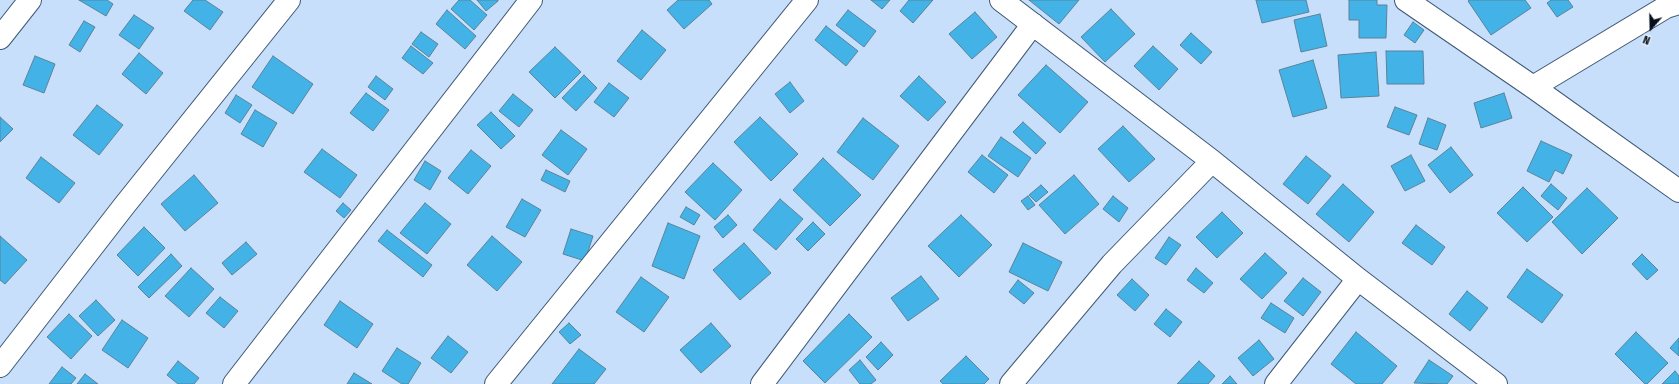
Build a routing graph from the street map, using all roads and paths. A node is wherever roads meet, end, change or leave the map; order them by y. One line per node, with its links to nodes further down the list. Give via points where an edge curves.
1 (30, 0): 9 (street)
2 (289, 0): 14 (street)
3 (531, 0): 15 (street)
4 (807, 0): 16 (street)
5 (1001, 0): 8 (street)
6 (1406, 0): 10 (street)
7 (1679, 3): 10 (street, via 1666,7)
8 (1033, 24): 11 (street); 17 (street)
9 (0, 38)
10 (1533, 87): 12 (street)
11 (1212, 161): 13 (street); 18 (street, via 1112,264)
12 (1679, 191)
13 (1358, 279): 19 (street); 20 (street)
14 (0, 366)
15 (234, 384)
16 (496, 384)
17 (762, 384)
18 (1011, 384)
19 (1276, 384)
20 (1496, 384)

